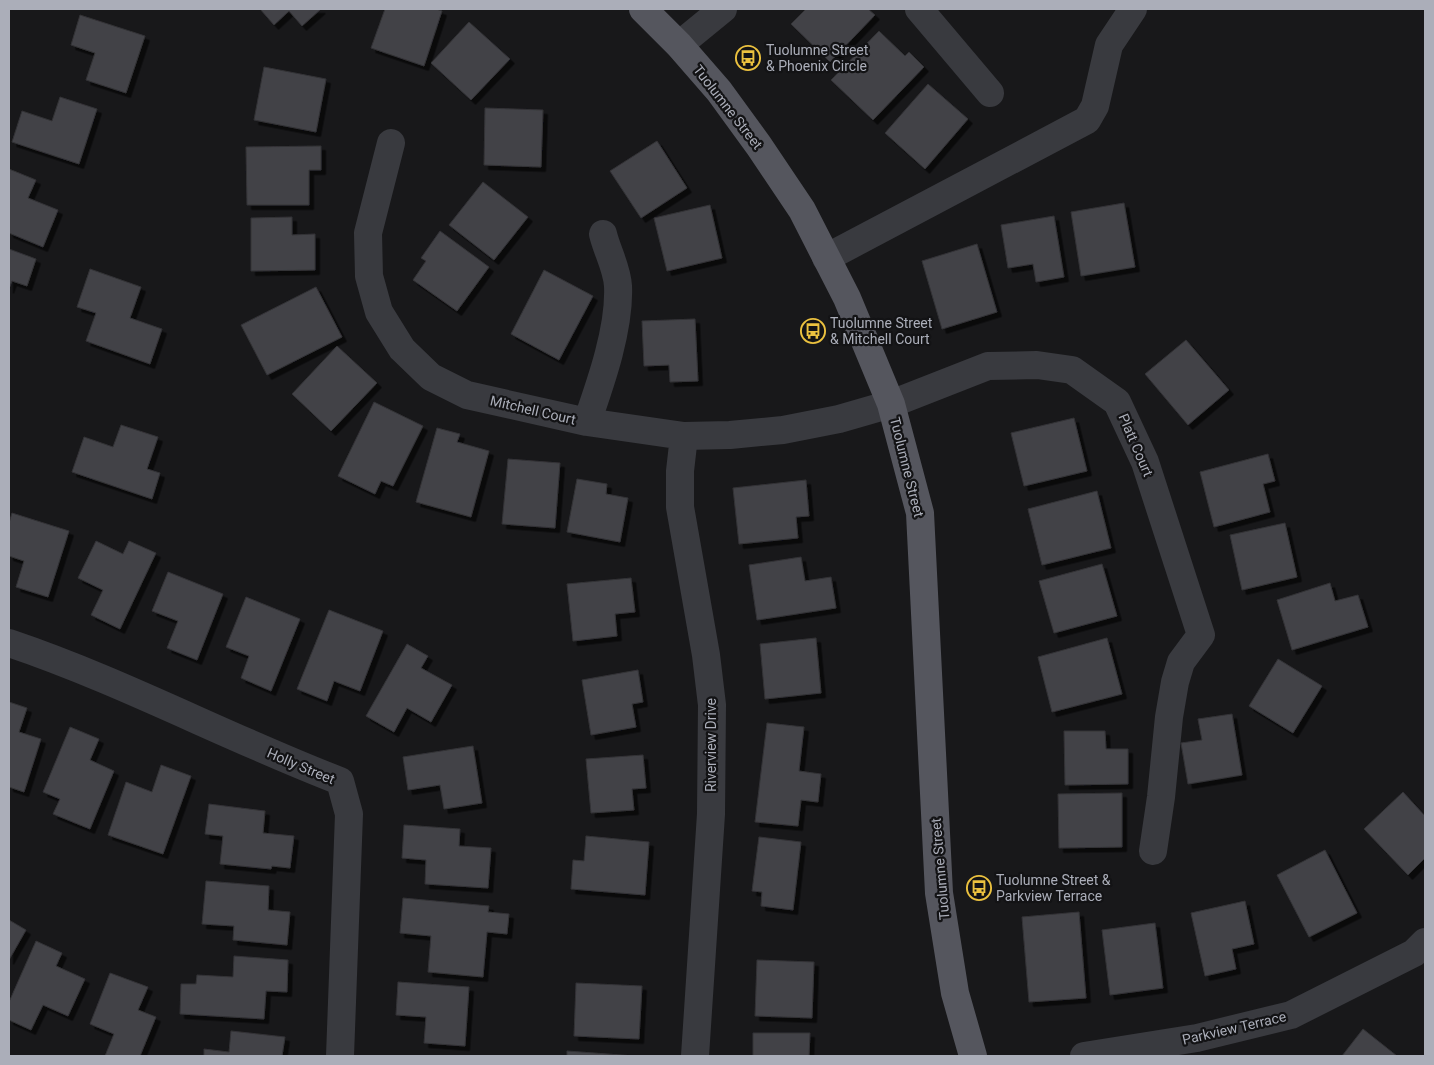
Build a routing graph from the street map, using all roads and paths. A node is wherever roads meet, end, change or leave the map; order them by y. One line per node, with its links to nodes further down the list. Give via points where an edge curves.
1 (643, 9): 5 (main road, Tuolumne Street)
2 (723, 9): 5 (street)
3 (919, 9): 6 (street)
4 (1133, 9): 9 (street, via 1109,45 1095,106 1087,120)
5 (679, 45): 9 (main road, Tuolumne Street, via 719,91 759,146 802,210)
6 (990, 93)
7 (391, 143): 11 (street, Mitchell Court, via 368,233 369,276 379,312 402,349 431,377 467,395)
8 (603, 234): 11 (street, via 618,285 616,310 610,344)
9 (826, 258): 10 (main road, Tuolumne Street, via 847,298)
10 (891, 404): 12 (street, Mitchell Court, via 783,430); 14 (street, Platt Court, via 988,366 1037,365 1072,370 1117,402 1145,462 1201,635 1181,662 1175,682); 19 (main road, Tuolumne Street, via 920,514 939,893 956,993)
11 (587, 422): 12 (street, Mitchell Court)
12 (684, 436): 18 (street, Riverview Drive, via 680,507 712,705 711,814)
13 (9, 643): 17 (street, Holly Street, via 340,781 348,814)
14 (1153, 850)
15 (1421, 953): 16 (street, Parkview Terrace, via 1291,1015)
16 (1202, 1047): 20 (street, Parkview Terrace)
17 (340, 1056)
18 (694, 1056)
19 (973, 1056)
20 (1084, 1056)

